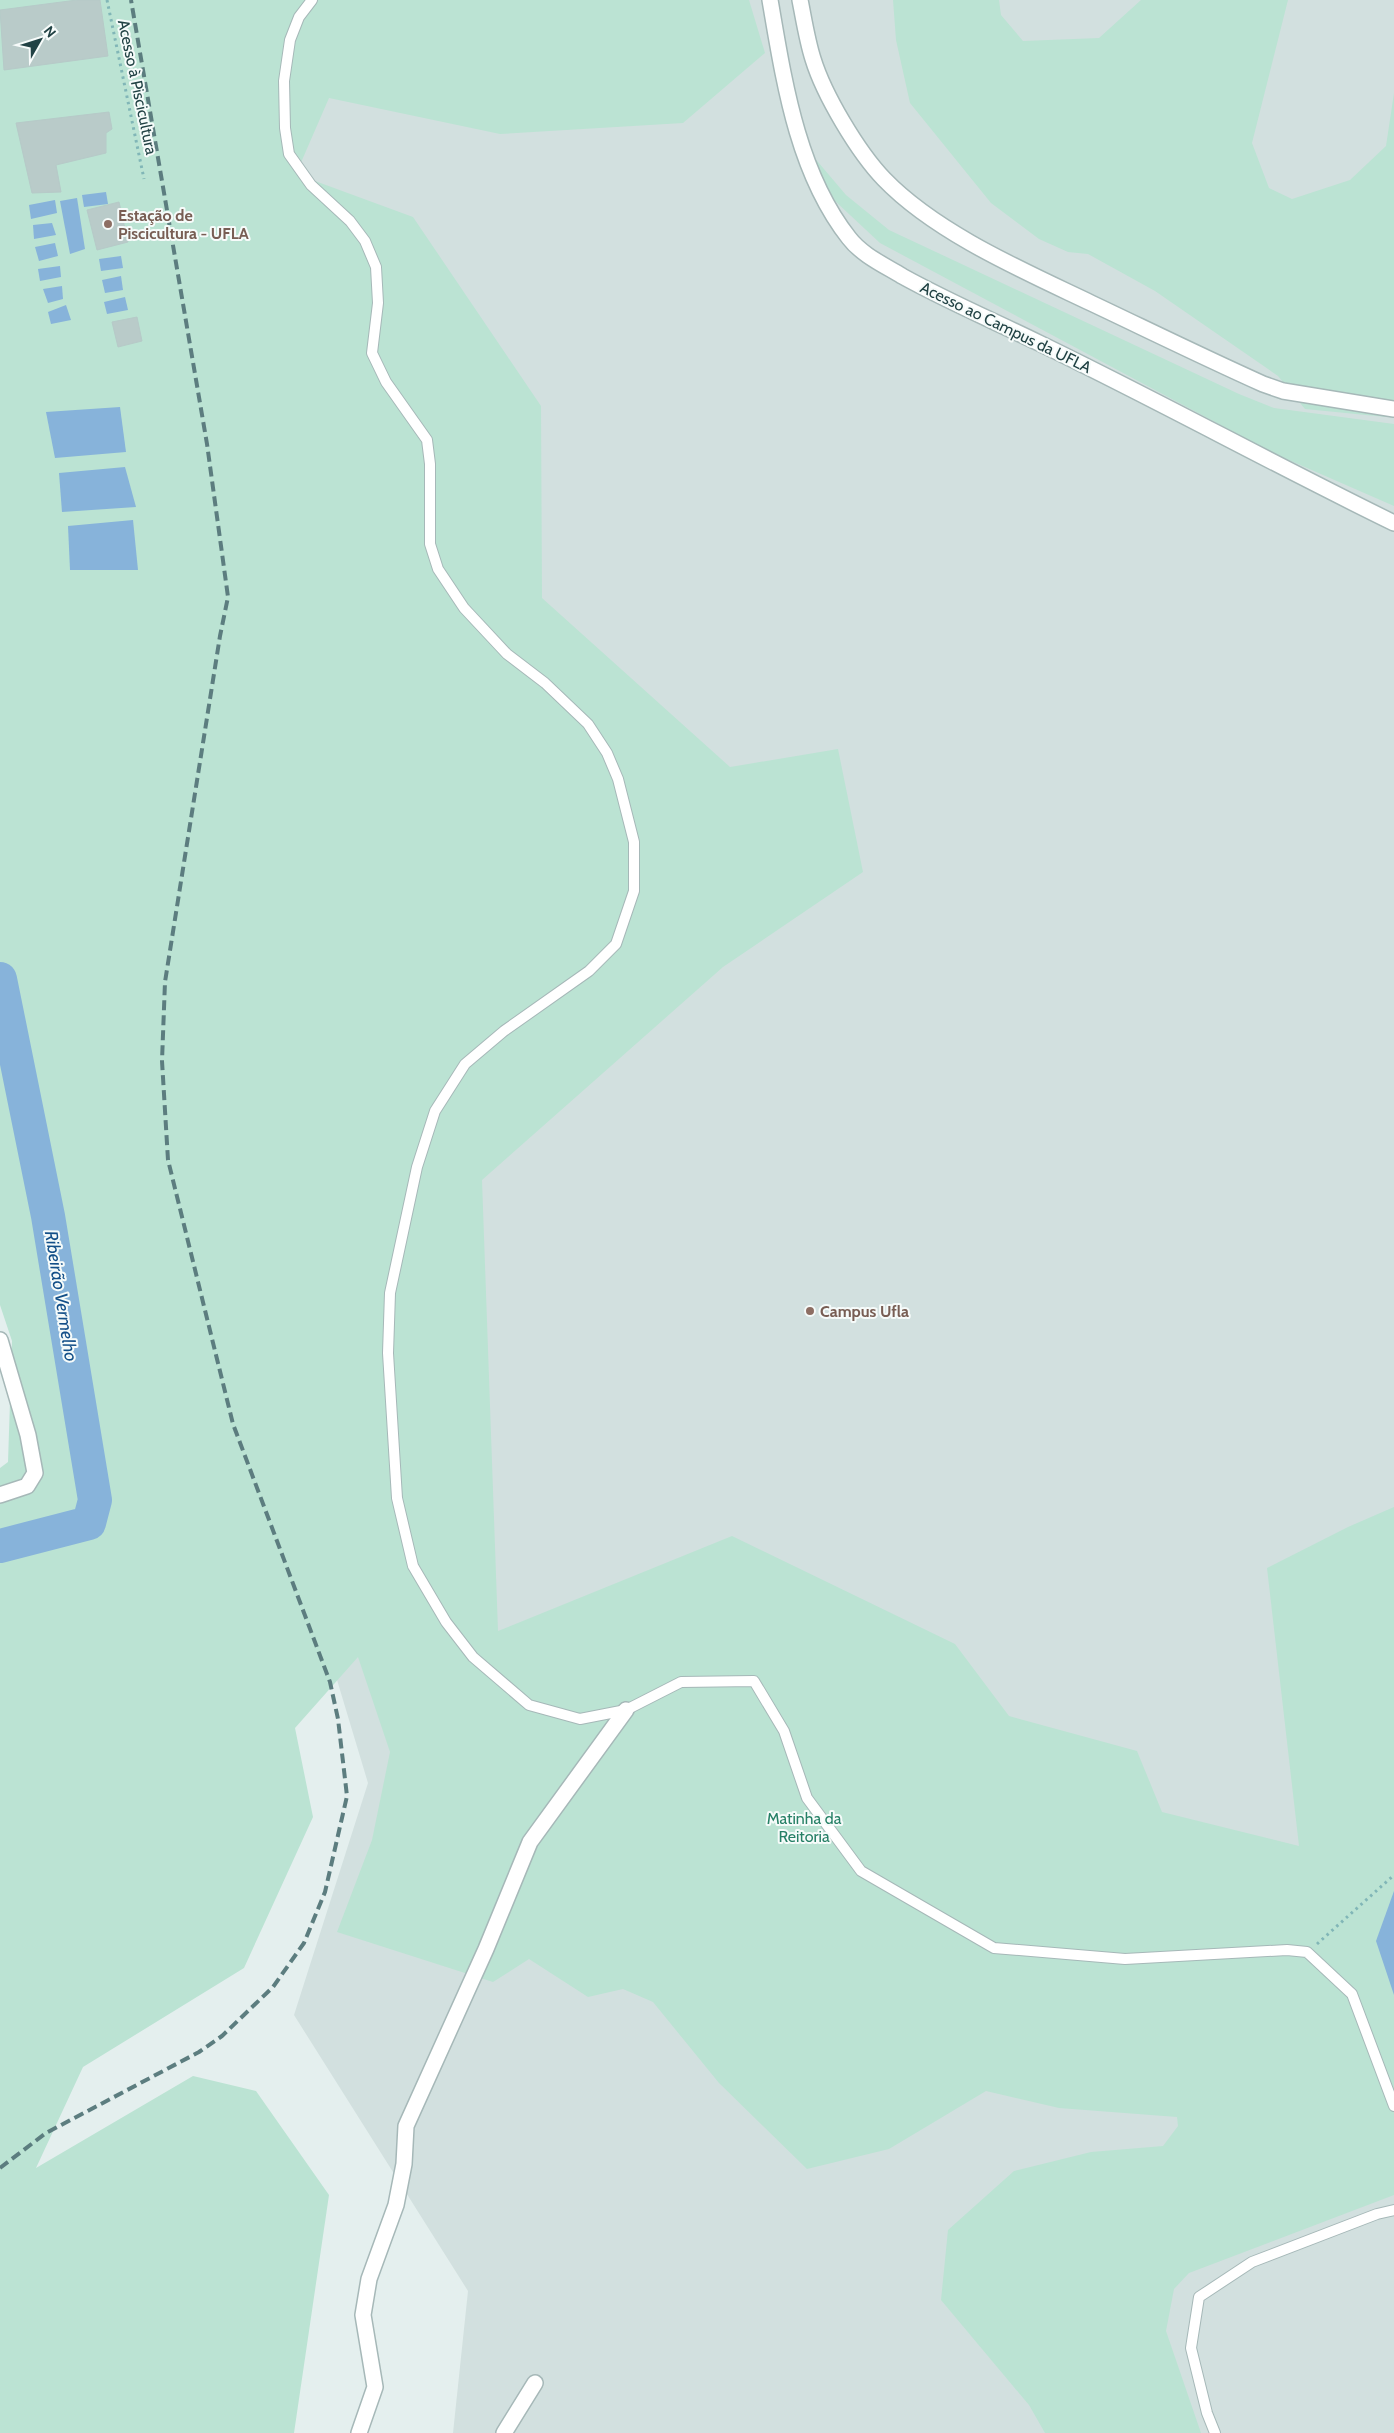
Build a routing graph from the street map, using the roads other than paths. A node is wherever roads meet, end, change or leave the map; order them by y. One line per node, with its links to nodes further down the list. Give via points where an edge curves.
1 (312, 0): 8 (lane, via 298,17 290,40 284,81 289,154 311,185 350,221 365,241 376,267 378,303 372,353 386,382 427,440 430,544 438,569 464,608 507,654 545,683 588,724 607,753 618,778 634,842 634,890 616,944 589,971 504,1030 465,1064 434,1111 417,1167 390,1293 388,1363 397,1498 413,1566 446,1622 473,1658 530,1705 580,1719)
2 (770, 0): 5 (street, Acesso ao Campus da UFLA, via 804,155 833,214 851,240 866,253 932,292 1168,407)
3 (800, 0): 4 (street, via 813,59 830,99 858,146 883,178 913,206 974,244 1047,282 1232,370 1282,391)
4 (1394, 409)
5 (1394, 524)
6 (0, 1340): 7 (street, via 35,1462 31,1483)
7 (0, 1495)
8 (626, 1710): 9 (lane, via 681,1682 754,1681 784,1731 807,1798 861,1871 994,1948 1125,1958 1287,1950 1307,1952 1352,1994); 12 (street, via 530,1842 406,2126 404,2164 396,2205 369,2279 362,2315 375,2388)
9 (1394, 2106)
10 (1394, 2210): 14 (lane, via 1252,2262 1199,2296 1191,2348)
11 (535, 2383): 13 (street)
12 (359, 2433)
13 (504, 2433)
14 (1215, 2433)

